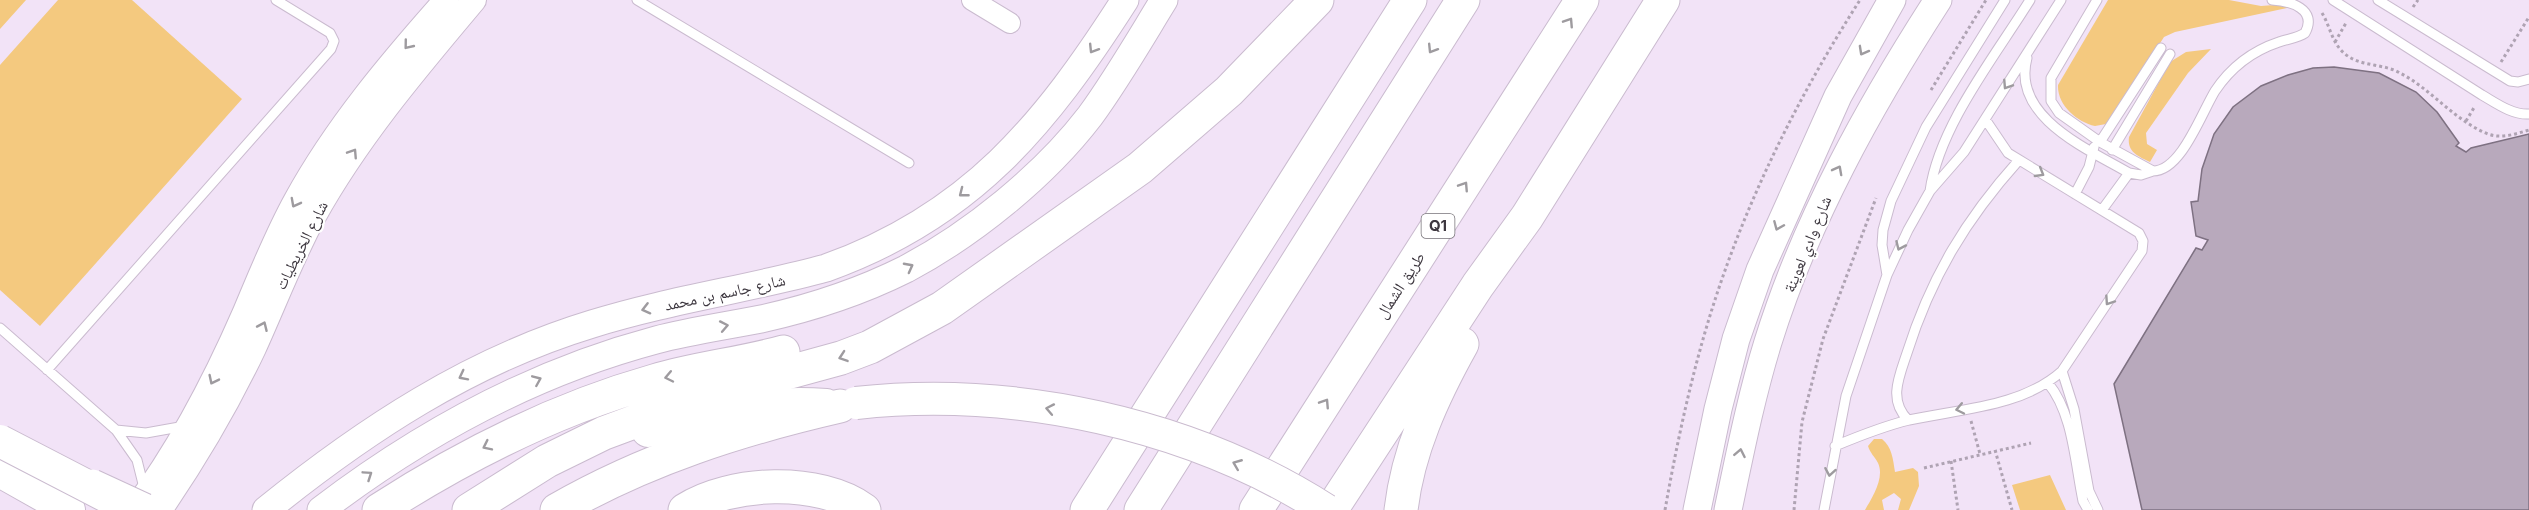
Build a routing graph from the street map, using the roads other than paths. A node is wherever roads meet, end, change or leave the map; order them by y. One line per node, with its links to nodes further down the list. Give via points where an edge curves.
1 (276, 0): 43 (lane, via 330,33 334,41 331,49)
2 (446, 0): 48 (street, شارع الخريطيات, one-way to 48, via 366,96 312,172 277,236 227,351)
3 (474, 0): 55 (street, شارع الخريطيات, one-way to 3, via 222,411 254,349 297,248 336,180 386,106)
4 (637, 0): 33 (lane)
5 (972, 0): 22 (street)
6 (1125, 0): 57 (main road, شارع جاسم بن محمد, one-way to 57, via 1075,77 1035,127 990,172 907,231 826,268 643,310 549,338 496,361 385,422 315,470)
7 (1164, 0): 58 (main road, شارع جاسم بن محمد, one-way to 7, via 431,435 494,400 561,370 660,339 813,306 882,280 931,255 986,216 1060,150 1110,87)
8 (1317, 0): 40 (highway, via 1179,135 1100,198)
9 (1410, 0): 65 (highway)
10 (1463, 0): 66 (highway, one-way to 66)
11 (1582, 0): 67 (highway, طريق الشمال / Q1, one-way to 11)
12 (1663, 0): 39 (highway)
13 (1892, 0): 71 (main road, شارع وادي لعوينة, one-way to 71, via 1838,96 1760,270 1736,339)
14 (1938, 0): 72 (main road, شارع وادي لعوينة, one-way to 14, via 1769,340 1830,185)
15 (2005, 0): 41 (lane, via 1926,127 1891,201 1882,230)
16 (2030, 0): 36 (lane, via 1952,126 1937,160)
17 (2061, 0): 24 (lane)
18 (2097, 0): 29 (lane, via 2051,78 2049,93 2059,113)
19 (2272, 0): 34 (lane, via 2288,1 2305,11 2309,22 2305,33 2265,47 2240,62 2216,90 2175,161 2161,171)
20 (2332, 0): 27 (lane, via 2501,106)
21 (2378, 0): 26 (lane, via 2510,81)
22 (1010, 23)
23 (2161, 48): 29 (lane)
24 (2028, 53): 28 (lane, one-way to 28); 31 (lane, via 2026,86 2035,107 2050,123)
25 (2170, 54): 30 (lane)
26 (2529, 79)
27 (2529, 114)
28 (1984, 119): 32 (lane, via 1999,142); 36 (lane, via 1954,166)
29 (2098, 141): 30 (lane); 31 (lane)
30 (2112, 150): 34 (lane)
31 (2094, 152): 35 (lane); 37 (lane)
32 (2019, 160): 37 (lane, one-way to 37); 47 (lane, via 1965,228 1929,291 1897,382 1896,404)
33 (909, 163)
34 (2153, 171): 35 (lane)
35 (2129, 173): 38 (lane)
36 (1930, 190): 41 (lane, one-way to 41)
37 (2075, 194): 38 (lane)
38 (2102, 210): 44 (lane, one-way to 44, via 2139,232 2144,246)
39 (1527, 217): 69 (highway); 70 (highway, via 1428,411 1414,446)
40 (1002, 266): 52 (highway, one-way to 52, via 942,308 870,347 677,406 604,433); 59 (highway, one-way to 59, via 890,318 847,333 592,400 473,452)
41 (1887, 275): 51 (lane, via 1846,396)
42 (0, 328): 43 (lane)
43 (47, 370): 49 (lane)
44 (2062, 371): 45 (lane); 75 (lane, via 2074,409 2089,491)
45 (2048, 383): 47 (lane, one-way to 47, via 2020,396); 74 (lane, via 2064,413)
46 (848, 405): 52 (main road, via 767,403 681,421); 62 (highway, via 776,420 676,452); 68 (main road, one-way to 46, bridge, via 1242,465 1165,436 1091,416 1032,405 975,401 915,399)
47 (1908, 420): 51 (lane)
48 (189, 425): 49 (lane, via 153,432); 55 (street, شارع الخريطيات)
49 (116, 430): 55 (lane, via 137,460)
50 (0, 441): 54 (main road, bridge)
51 (1835, 446): 73 (lane, one-way to 73)
52 (551, 468): 60 (highway); 61 (main road)
53 (0, 471): 56 (main road)
54 (92, 486): 55 (highway, bridge)
55 (142, 507)
56 (69, 510)
57 (266, 510)
58 (321, 510)
59 (379, 510)
60 (469, 510)
61 (496, 510)
62 (557, 510)
63 (685, 510): 64 (highway, via 711,497 766,487 836,496)
64 (864, 510)
65 (1087, 510)
66 (1141, 510)
67 (1256, 510)
68 (1326, 510)
69 (1331, 510)
70 (1401, 510)
71 (1697, 510)
72 (1728, 510)
73 (1824, 510)
74 (2088, 510)
75 (2098, 510)

